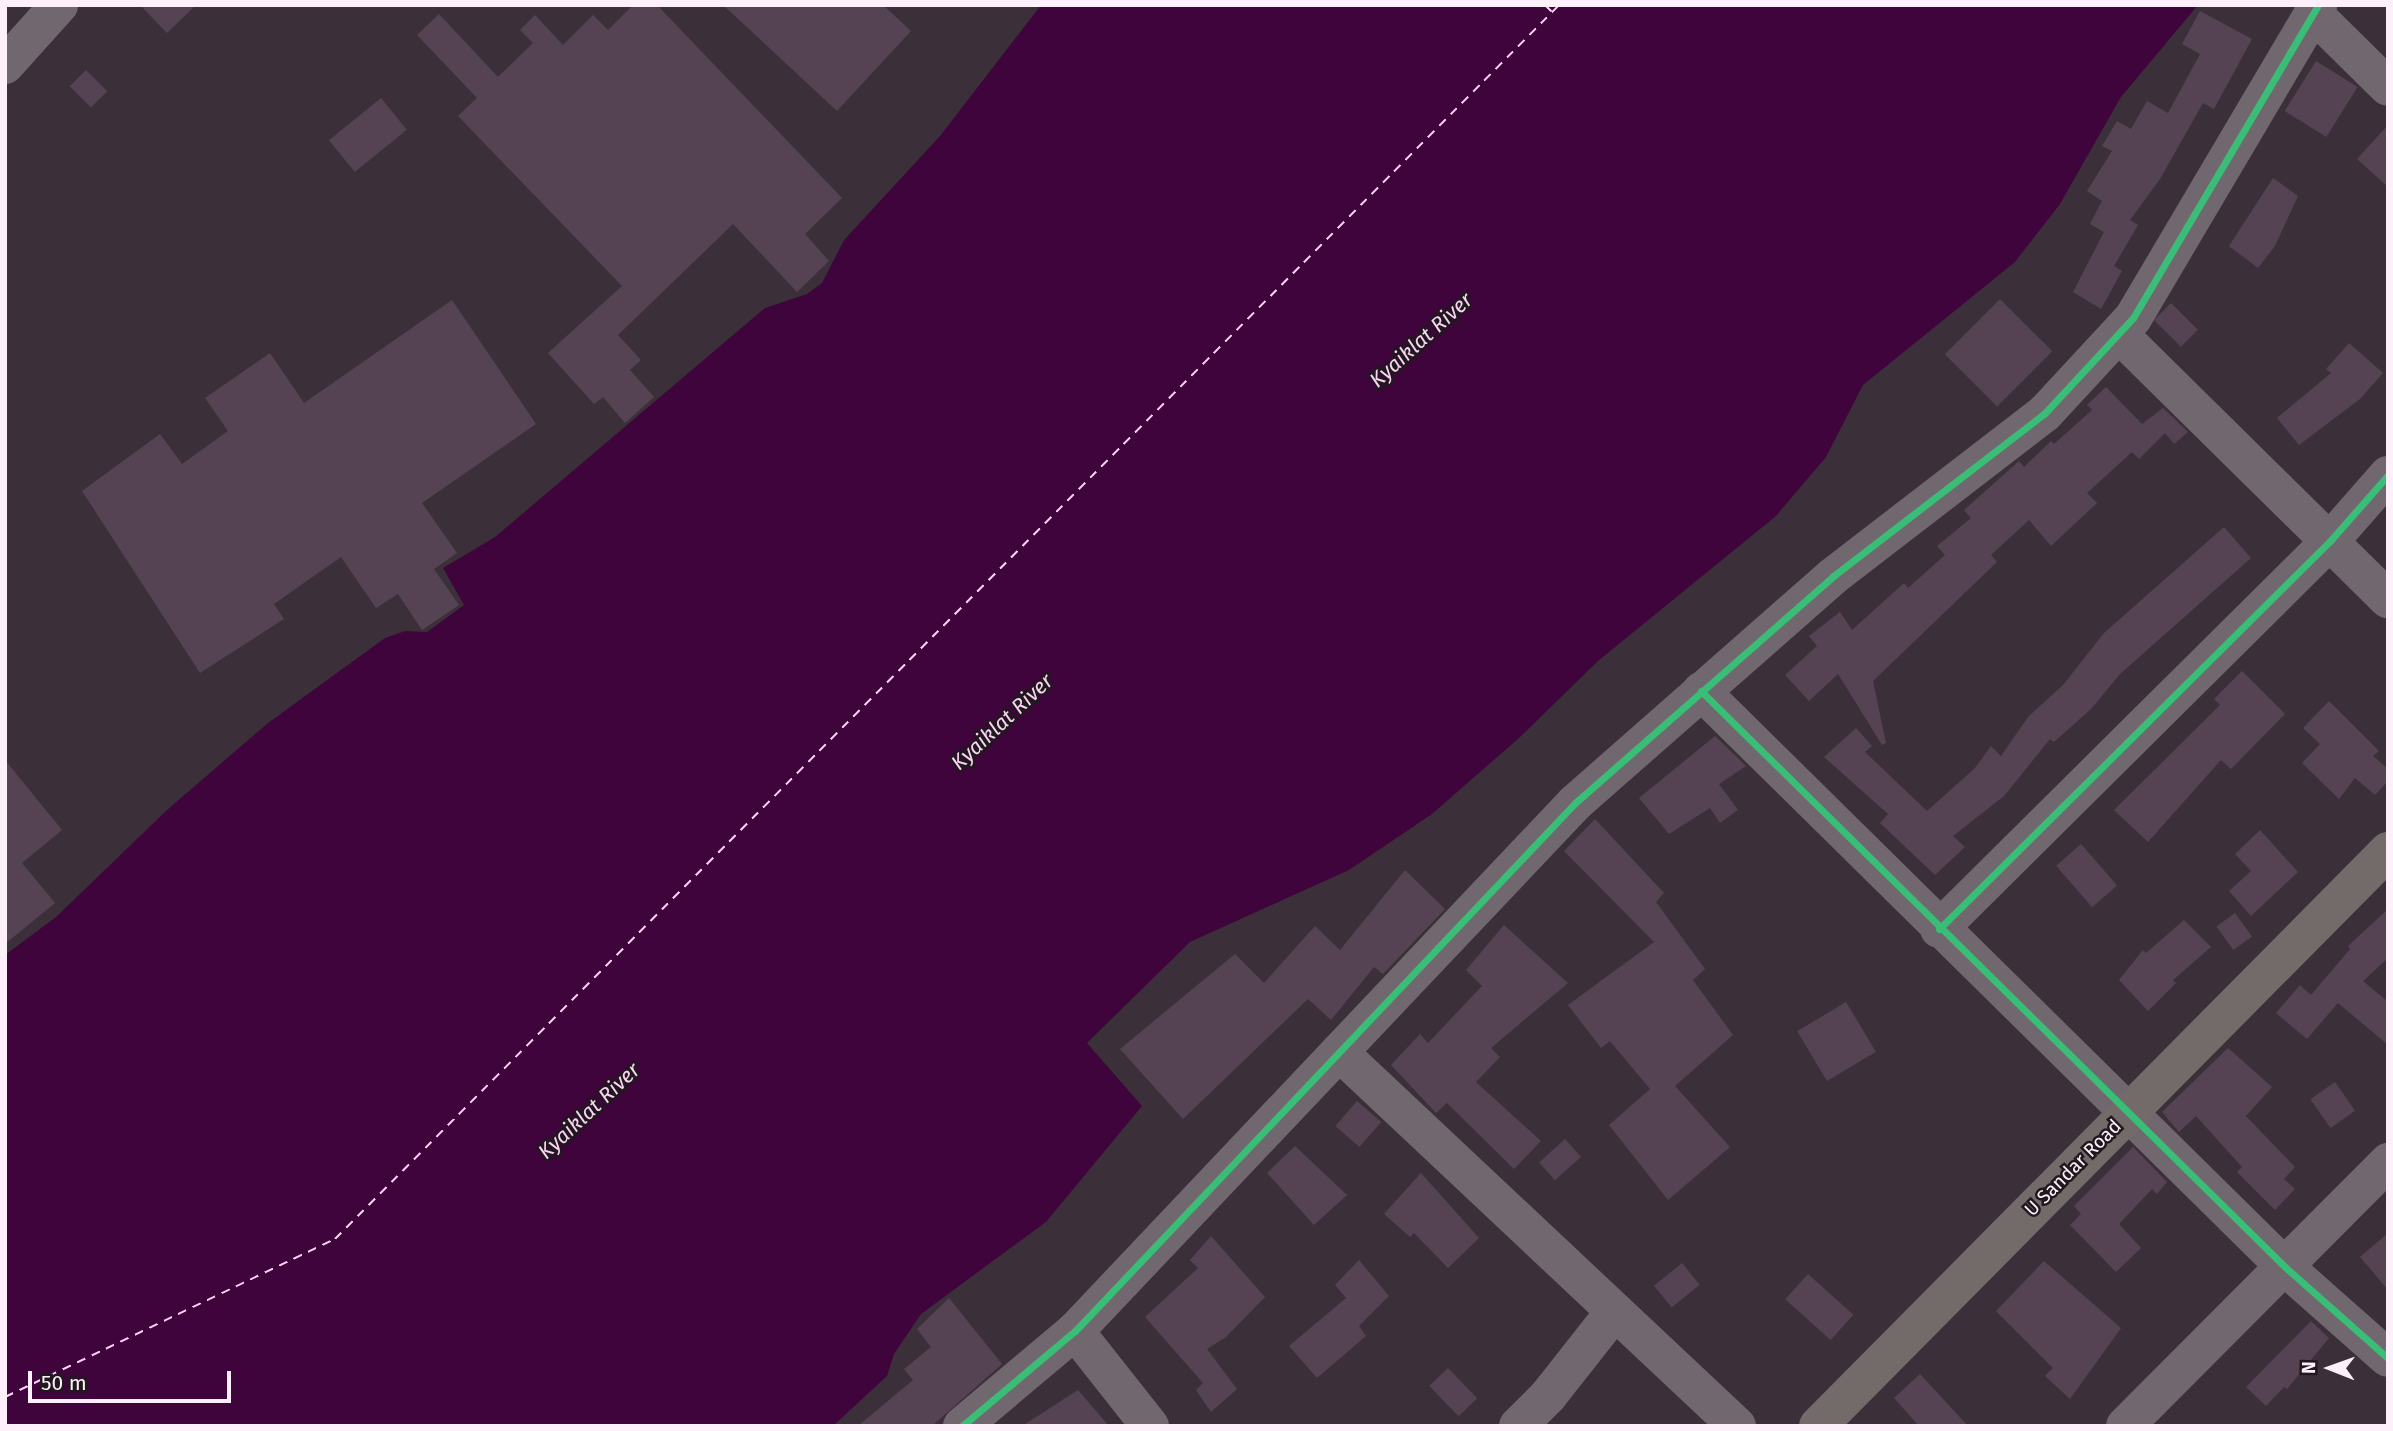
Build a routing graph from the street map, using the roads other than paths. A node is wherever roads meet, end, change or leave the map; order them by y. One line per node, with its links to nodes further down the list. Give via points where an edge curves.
1 (59, 5): 3 (street)
2 (2315, 9): 4 (street); 5 (street, via 2133,318)
3 (5, 65)
4 (2388, 87)
5 (2119, 334): 7 (street); 9 (street, via 2044,414 1832,576)
6 (2388, 475): 7 (street)
7 (2330, 541): 8 (street); 11 (street)
8 (2388, 599)
9 (1701, 691): 11 (street); 12 (street, via 1575,803)
10 (2388, 852): 13 (main road, U Sandar Road)
11 (1939, 929): 13 (street)
12 (1339, 1052): 16 (street); 17 (street)
13 (2130, 1111): 15 (street); 23 (main road, U Sandar Road)
14 (2388, 1162): 15 (street)
15 (2285, 1267): 18 (street); 24 (street)
16 (1614, 1312): 21 (street, via 1548,1396); 22 (street)
17 (1075, 1331): 19 (street); 20 (street)
18 (2388, 1358)
19 (962, 1426)
20 (1150, 1426)
21 (1518, 1426)
22 (1737, 1426)
23 (1818, 1426)
24 (2125, 1426)

